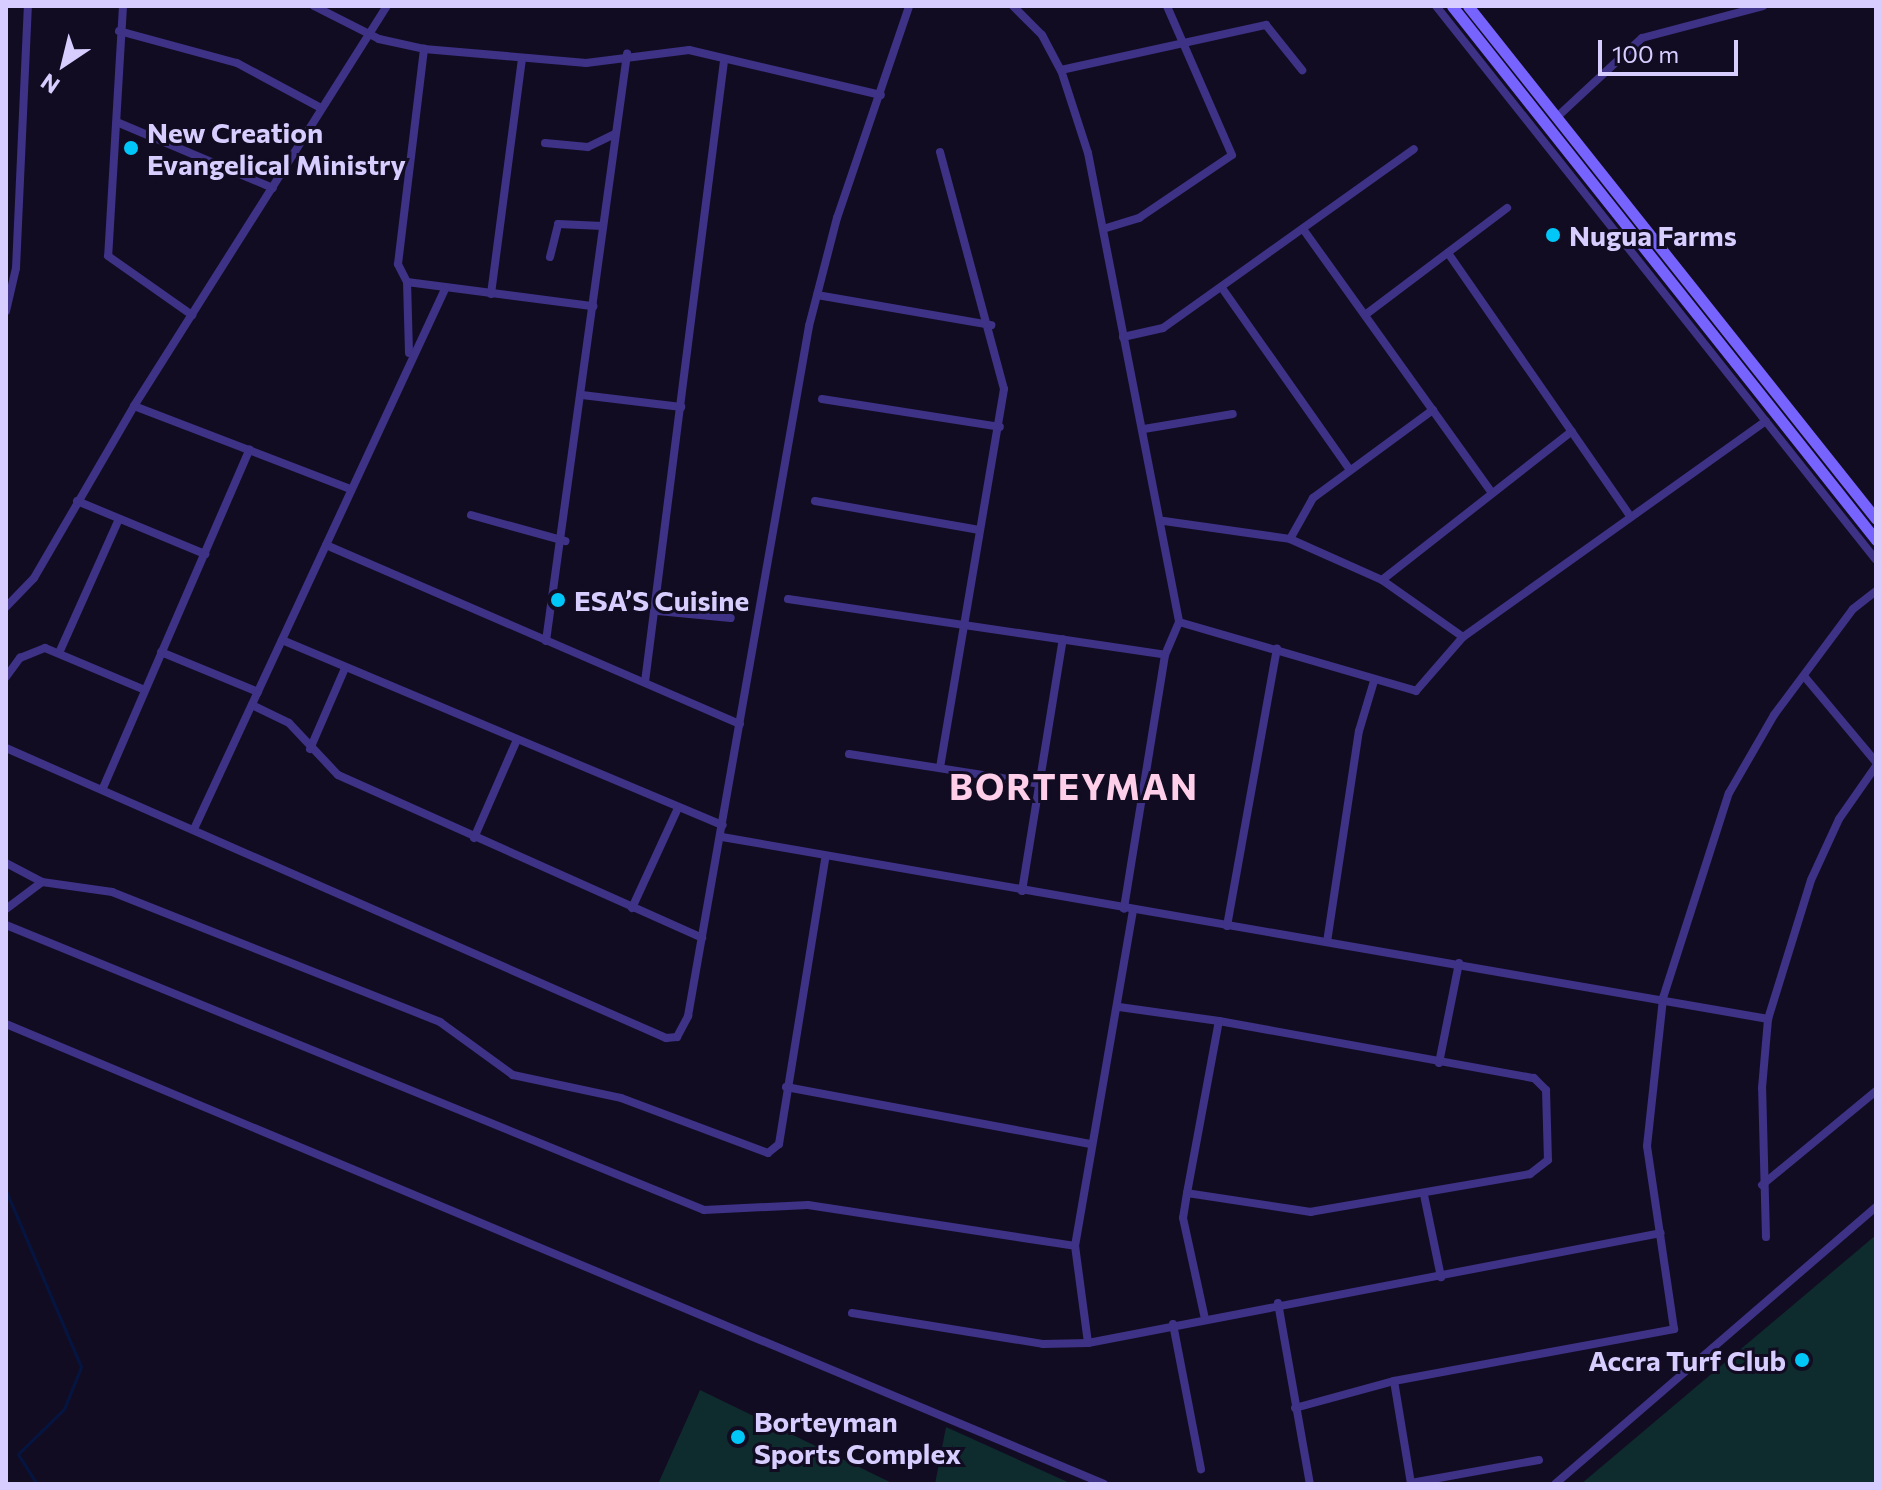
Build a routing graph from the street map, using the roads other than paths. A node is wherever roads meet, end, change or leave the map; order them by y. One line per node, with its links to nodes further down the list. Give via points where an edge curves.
1 (28, 6): 29 (street)
2 (123, 6): 12 (street)
3 (314, 6): 13 (street)
4 (387, 6): 13 (street)
5 (909, 6): 21 (street)
6 (1013, 6): 19 (street)
7 (1167, 6): 14 (street)
8 (1436, 6): 56 (street)
9 (1452, 6): 73 (street)
10 (1468, 6): 23 (street)
11 (1763, 6): 23 (street, via 1642,38)
12 (119, 31): 22 (street, via 237,63); 24 (street)
13 (367, 31): 15 (street); 22 (street)
14 (1183, 38): 19 (street); 20 (street, via 1266,25); 34 (street, via 1232,155 1139,218)
15 (424, 49): 17 (street); 38 (street, via 398,264)
16 (627, 54): 17 (street, via 586,63); 18 (street, via 689,50); 25 (street)
17 (522, 59): 41 (street)
18 (724, 61): 21 (street); 53 (street)
19 (1061, 70): 34 (street)
20 (1302, 70)
21 (881, 95): 42 (street)
22 (321, 108): 31 (street)
23 (1557, 117): 69 (street)
24 (119, 123): 31 (street); 45 (street, via 108,256)
25 (615, 134): 26 (street, via 588,147); 33 (street)
26 (545, 143)
27 (1414, 149): 35 (street)
28 (6, 151): 29 (street)
29 (19, 151): 44 (street, via 16,268)
30 (940, 152): 47 (street)
31 (273, 188): 45 (street)
32 (1507, 208): 36 (street)
33 (603, 226): 37 (street, via 558,224); 43 (street)
34 (1103, 229): 48 (street)
35 (1303, 229): 39 (street); 46 (street)
36 (1448, 253): 46 (street); 59 (street)
37 (550, 257)
38 (407, 282): 40 (street); 49 (street)
39 (1222, 288): 48 (street, via 1163,328); 61 (street)
40 (445, 289): 41 (street); 49 (street)
41 (491, 294): 43 (street)
42 (817, 295): 47 (street); 102 (street)
43 (593, 306): 50 (street)
44 (6, 311)
45 (192, 315): 52 (street)
46 (1365, 315): 54 (street)
47 (991, 325): 57 (street, via 1004,389)
48 (1123, 337): 58 (street)
49 (409, 354): 62 (street)
50 (582, 395): 53 (street); 74 (street)
51 (822, 399): 57 (street)
52 (134, 406): 60 (street); 64 (street)
53 (681, 407): 82 (street)
54 (1433, 410): 61 (street); 63 (street)
55 (1233, 414): 58 (street)
56 (1766, 421): 67 (street); 77 (street)
57 (1000, 427): 71 (street)
58 (1144, 429): 70 (street)
59 (1572, 431): 63 (street); 67 (street)
60 (250, 449): 62 (street); 76 (street)
61 (1349, 469): 72 (street, via 1313,498)
62 (350, 489): 75 (street)
63 (1491, 492): 78 (street)
64 (77, 501): 68 (street); 81 (street, via 27,589)
65 (815, 501): 71 (street)
66 (471, 515): 74 (street)
67 (1631, 517): 86 (street)
68 (119, 519): 76 (street); 92 (street)
69 (1876, 519)
70 (1164, 521): 72 (street); 84 (street)
71 (979, 530): 85 (street)
72 (1290, 539): 78 (street)
73 (1876, 540)
74 (565, 541): 89 (street)
75 (326, 545): 88 (street); 89 (street)
76 (205, 554): 91 (street)
77 (1876, 560)
78 (1382, 580): 86 (street)
79 (1876, 591): 95 (street)
80 (788, 599): 85 (street)
81 (6, 607)
82 (658, 611): 83 (street); 98 (street)
83 (731, 618)
84 (1179, 622): 90 (street); 93 (street)
85 (967, 626): 87 (street); 108 (street)
86 (1463, 637): 97 (street, via 1425,687 1403,692)
87 (1063, 639): 93 (street); 109 (street)
88 (282, 640): 94 (street); 100 (street)
89 (546, 641): 98 (street)
90 (1277, 648): 97 (street); 124 (street)
91 (161, 652): 99 (street); 100 (street)
92 (59, 653): 96 (street, via 30,652); 99 (street)
93 (1165, 655): 122 (street)
94 (345, 668): 103 (street); 105 (street)
95 (1804, 676): 107 (street); 128 (street, via 1748,757 1716,823)
96 (6, 677)
97 (1374, 681): 126 (street, via 1359,731)
98 (645, 682): 102 (street)
99 (145, 690): 110 (street)
100 (258, 692): 101 (street)
101 (252, 705): 105 (street, via 289,723); 113 (street)
102 (740, 724): 112 (street)
103 (516, 742): 111 (street); 115 (street)
104 (6, 748): 110 (street)
105 (310, 749): 115 (street, via 338,775)
106 (849, 754): 108 (street)
107 (1876, 764): 130 (street, via 1839,819 1811,880)
108 (940, 767): 109 (street)
109 (1040, 784): 119 (street)
110 (103, 788): 113 (street)
111 (677, 810): 112 (street); 120 (street)
112 (723, 825): 114 (street)
113 (194, 829): 125 (street, via 666,1038 685,1028)
114 (722, 837): 116 (street); 125 (street)
115 (474, 838): 120 (street)
116 (825, 859): 119 (street); 134 (street)
117 (6, 863): 118 (street)
118 (42, 882): 121 (street); 134 (street, via 123,896 440,1022 513,1075 621,1098 754,1151 777,1148)
119 (1022, 891): 122 (street)
120 (632, 908): 125 (street)
121 (6, 909)
122 (1128, 909): 124 (street); 129 (street)
123 (6, 925): 143 (street, via 704,1210 808,1205)
124 (1227, 926): 126 (street)
125 (702, 938)
126 (1327, 942): 127 (street)
127 (1459, 963): 128 (street); 133 (street)
128 (1663, 998): 130 (street); 141 (street, via 1647,1146)
129 (1119, 1007): 131 (street); 136 (street)
130 (1768, 1019): 137 (street)
131 (1219, 1021): 133 (street); 138 (street)
132 (6, 1024): 154 (street)
133 (1439, 1063): 139 (street, via 1542,1082 1548,1160 1530,1174)
134 (786, 1087): 136 (street)
135 (1876, 1091): 137 (street)
136 (1092, 1144): 143 (street)
137 (1762, 1185): 142 (street)
138 (1187, 1193): 139 (street, via 1311,1212); 147 (street, via 1183,1218)
139 (1424, 1195): 144 (street)
140 (1876, 1207): 157 (street)
141 (1661, 1233): 144 (street); 150 (street, via 1676,1322 1668,1333)
142 (1766, 1237)
143 (1075, 1246): 149 (street)
144 (1441, 1277): 145 (street)
145 (1278, 1303): 147 (street); 151 (street)
146 (852, 1313): 149 (street, via 1043,1344)
147 (1205, 1319): 148 (street)
148 (1173, 1324): 149 (street); 153 (street)
149 (1088, 1343)
150 (1394, 1381): 151 (street); 156 (street)
151 (1295, 1408): 155 (street)
152 (1539, 1460): 156 (street)
153 (1201, 1469)
154 (1104, 1484)
155 (1310, 1484)
156 (1411, 1484)
157 (1555, 1484)

